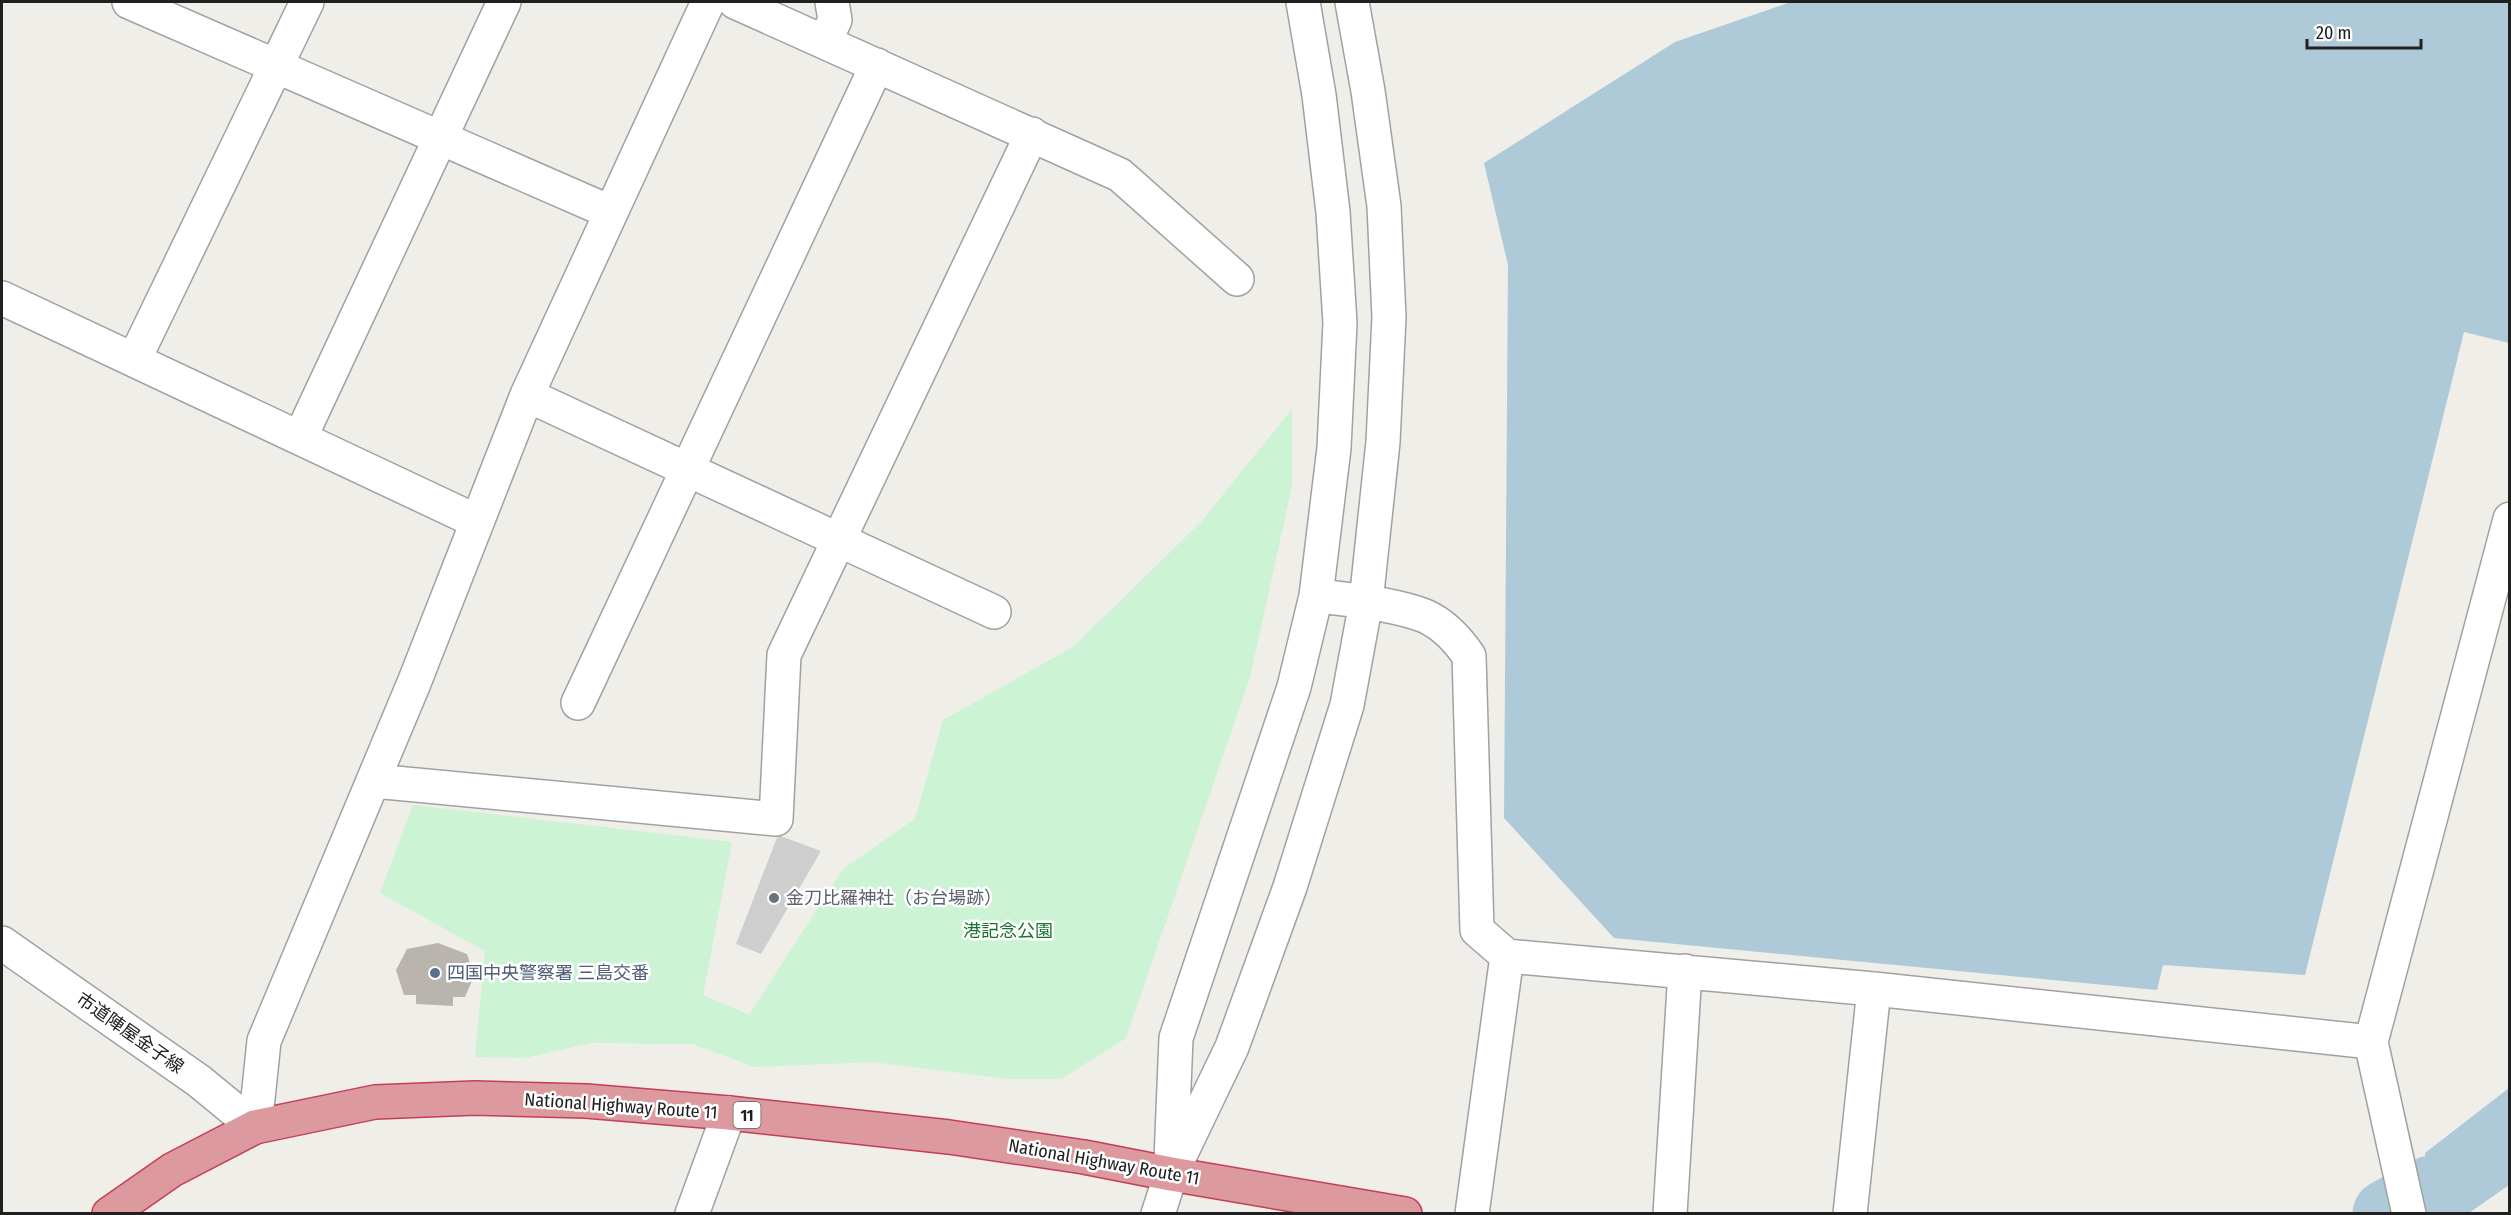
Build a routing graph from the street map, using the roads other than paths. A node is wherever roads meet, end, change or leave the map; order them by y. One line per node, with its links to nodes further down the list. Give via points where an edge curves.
1 (129, 2): 11 (street)
2 (307, 2): 11 (street)
3 (504, 2): 13 (street)
4 (708, 2): 14 (street)
5 (735, 2): 9 (street)
6 (832, 2): 9 (street, via 835,20)
7 (1303, 2): 24 (street, via 1326,153 1341,323 1334,448)
8 (1352, 2): 25 (street, via 1384,206 1389,316 1383,441)
9 (825, 41): 10 (street)
10 (877, 65): 12 (street); 20 (street)
11 (276, 66): 13 (street); 17 (street)
12 (1032, 134): 15 (street, via 1120,175); 23 (street)
13 (440, 138): 14 (street); 19 (street)
14 (610, 212): 18 (street)
15 (1237, 279)
16 (2, 298): 17 (street)
17 (134, 360): 19 (street)
18 (527, 395): 20 (street); 22 (street)
19 (300, 438): 22 (street)
20 (687, 469): 23 (street); 27 (street)
21 (2510, 519): 33 (street)
22 (477, 520): 28 (street)
23 (837, 539): 26 (street); 28 (street, via 784,656 776,819)
24 (1316, 596): 25 (street); 36 (street, via 1294,687 1176,1038)
25 (1366, 602): 30 (street, via 1426,616 1456,638 1469,656 1477,930); 36 (street, via 1347,705 1290,887 1232,1047)
26 (994, 612)
27 (578, 703)
28 (374, 781): 35 (street, via 264,1041)
29 (2, 943): 35 (street, 市道陣屋金子線, via 199,1081)
30 (1507, 956): 31 (street); 41 (street)
31 (1685, 971): 32 (street); 42 (street)
32 (1874, 989): 33 (street); 43 (street)
33 (2371, 1042): 44 (street)
34 (729, 1113): 35 (highway, National Highway Route 11 / 11, via 586,1101 475,1098 375,1102); 36 (highway, National Highway Route 11 / 11, via 949,1137 1084,1156); 38 (street)
35 (255, 1127): 37 (highway, National Highway Route 11 / 11, via 172,1170)
36 (1171, 1174): 39 (street); 40 (highway, National Highway Route 11 / 11)
37 (109, 1214)
38 (692, 1214)
39 (1158, 1214)
40 (1405, 1214)
41 (1472, 1214)
42 (1670, 1214)
43 (1850, 1214)
44 (2409, 1214)

